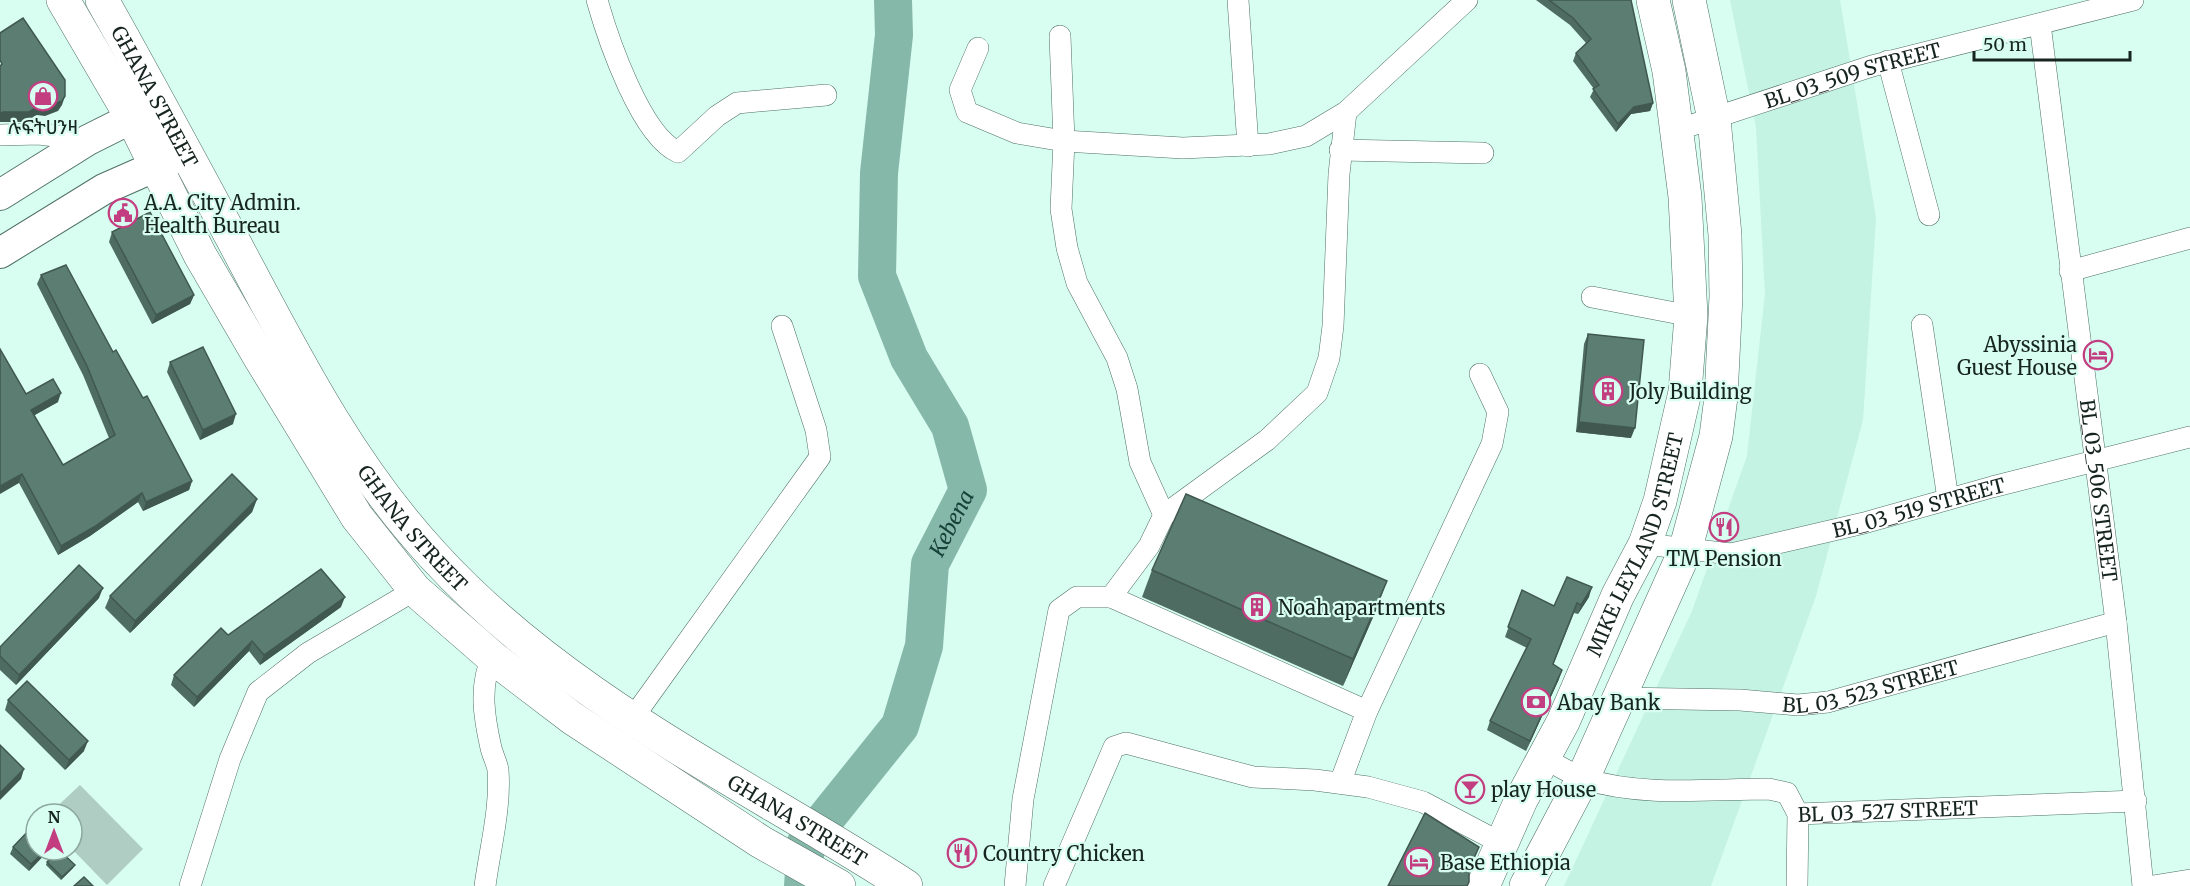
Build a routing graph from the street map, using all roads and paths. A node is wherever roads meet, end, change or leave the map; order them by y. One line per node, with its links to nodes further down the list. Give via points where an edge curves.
1 (63, 0): 14 (main road, GHANA STREET)
2 (102, 0): 14 (main road, GHANA STREET)
3 (597, 0): 13 (street, via 628,86 644,117 669,148 678,152 737,103)
4 (1238, 0): 21 (street)
5 (1467, 0): 15 (street)
6 (1653, 0): 17 (main road, MIKE LEYLAND STREET)
7 (1689, 0): 16 (main road, MIKE LEYLAND STREET)
8 (2133, 0): 9 (street, BL_03_509 STREET)
9 (2052, 14): 12 (street, BL_03_509 STREET); 31 (street, BL_03_506 STREET)
10 (1060, 36): 20 (street)
11 (978, 48): 20 (street, via 960,90 967,112 1017,133)
12 (1888, 61): 16 (street, BL_03_509 STREET); 26 (street)
13 (825, 95)
14 (146, 111): 19 (main road); 24 (main road, GHANA STREET)
15 (1346, 112): 21 (street, via 1306,136); 22 (street)
16 (1714, 119): 17 (street, BL_03_509 STREET); 42 (main road, MIKE LEYLAND STREET, via 1725,235 1721,397 1716,436)
17 (1677, 130): 33 (main road, MIKE LEYLAND STREET)
18 (0, 135): 19 (street, via 39,134)
19 (88, 140): 25 (main road)
20 (1064, 141): 21 (street, via 1183,148); 40 (street, via 1061,209 1067,248 1077,283 1117,358 1127,389 1140,462)
21 (1248, 146)
22 (1340, 150): 23 (street); 40 (street, via 1333,326 1329,358 1317,393 1267,440)
23 (1483, 153)
24 (170, 159): 27 (main road, GHANA STREET); 29 (main road, via 104,189); 30 (main road, GHANA STREET)
25 (0, 195)
26 (1929, 215)
27 (232, 237): 30 (main road); 49 (main road, GHANA STREET, via 322,404 398,514 489,610 575,680)
28 (2190, 238): 31 (street)
29 (0, 253)
30 (200, 255): 43 (main road, GHANA STREET, via 357,517)
31 (2070, 271): 38 (street, BL_03_506 STREET)
32 (1592, 297): 33 (street)
33 (1691, 316): 41 (main road, MIKE LEYLAND STREET, via 1683,402 1660,501)
34 (1922, 325): 39 (street)
35 (782, 326): 49 (street, via 816,430 820,457)
36 (1480, 374): 48 (street, via 1498,412 1492,444)
37 (2190, 437): 38 (street, BL_03_519 STREET)
38 (2095, 460): 39 (street, BL_03_519 STREET); 45 (street, BL_03_506 STREET)
39 (1948, 499): 42 (street, BL_03_519 STREET, via 1731,554)
40 (1164, 515): 44 (street, via 1149,546)
41 (1645, 544): 42 (street, BL_03_519 STREET); 50 (main road, MIKE LEYLAND STREET)
42 (1685, 551): 47 (main road, MIKE LEYLAND STREET)
43 (415, 590): 46 (main road, GHANA STREET); 60 (street, via 308,654 258,692 230,759)
44 (1111, 597): 48 (street); 63 (street, via 1077,597 1059,610 1023,799)
45 (2116, 622): 47 (street, BL_03_523 STREET, via 1828,702 1798,705); 55 (street, BL_03_506 STREET)
46 (492, 657): 54 (main road, GHANA STREET, via 572,718); 61 (street, via 483,692 498,768 498,795)
47 (1619, 698): 52 (main road, MIKE LEYLAND STREET)
48 (1367, 711): 53 (street)
49 (632, 719): 51 (main road, GHANA STREET)
50 (1544, 758): 52 (street); 57 (main road, MIKE LEYLAND STREET)
51 (706, 765): 54 (main road); 59 (main road, GHANA STREET)
52 (1583, 778): 56 (street, BL_03_527 STREET, via 1612,786 1652,789 1768,789 1787,793); 66 (main road, MIKE LEYLAND STREET)
53 (1340, 783): 57 (street, via 1423,802); 64 (street, via 1252,777 1140,745 1126,743 1114,747)
54 (689, 793): 62 (main road, GHANA STREET, via 761,842)
55 (2136, 801): 56 (street, BL_03_527 STREET); 68 (street, BL_03_506 STREET)
56 (1798, 814): 67 (street)
57 (1501, 843): 65 (main road, MIKE LEYLAND STREET)
58 (2190, 880): 69 (street)
59 (898, 881)
60 (190, 886)
61 (485, 886)
62 (839, 886)
63 (1015, 886)
64 (1054, 886)
65 (1483, 886)
66 (1526, 886)
67 (1797, 886)
68 (2143, 886)
69 (2153, 886)

